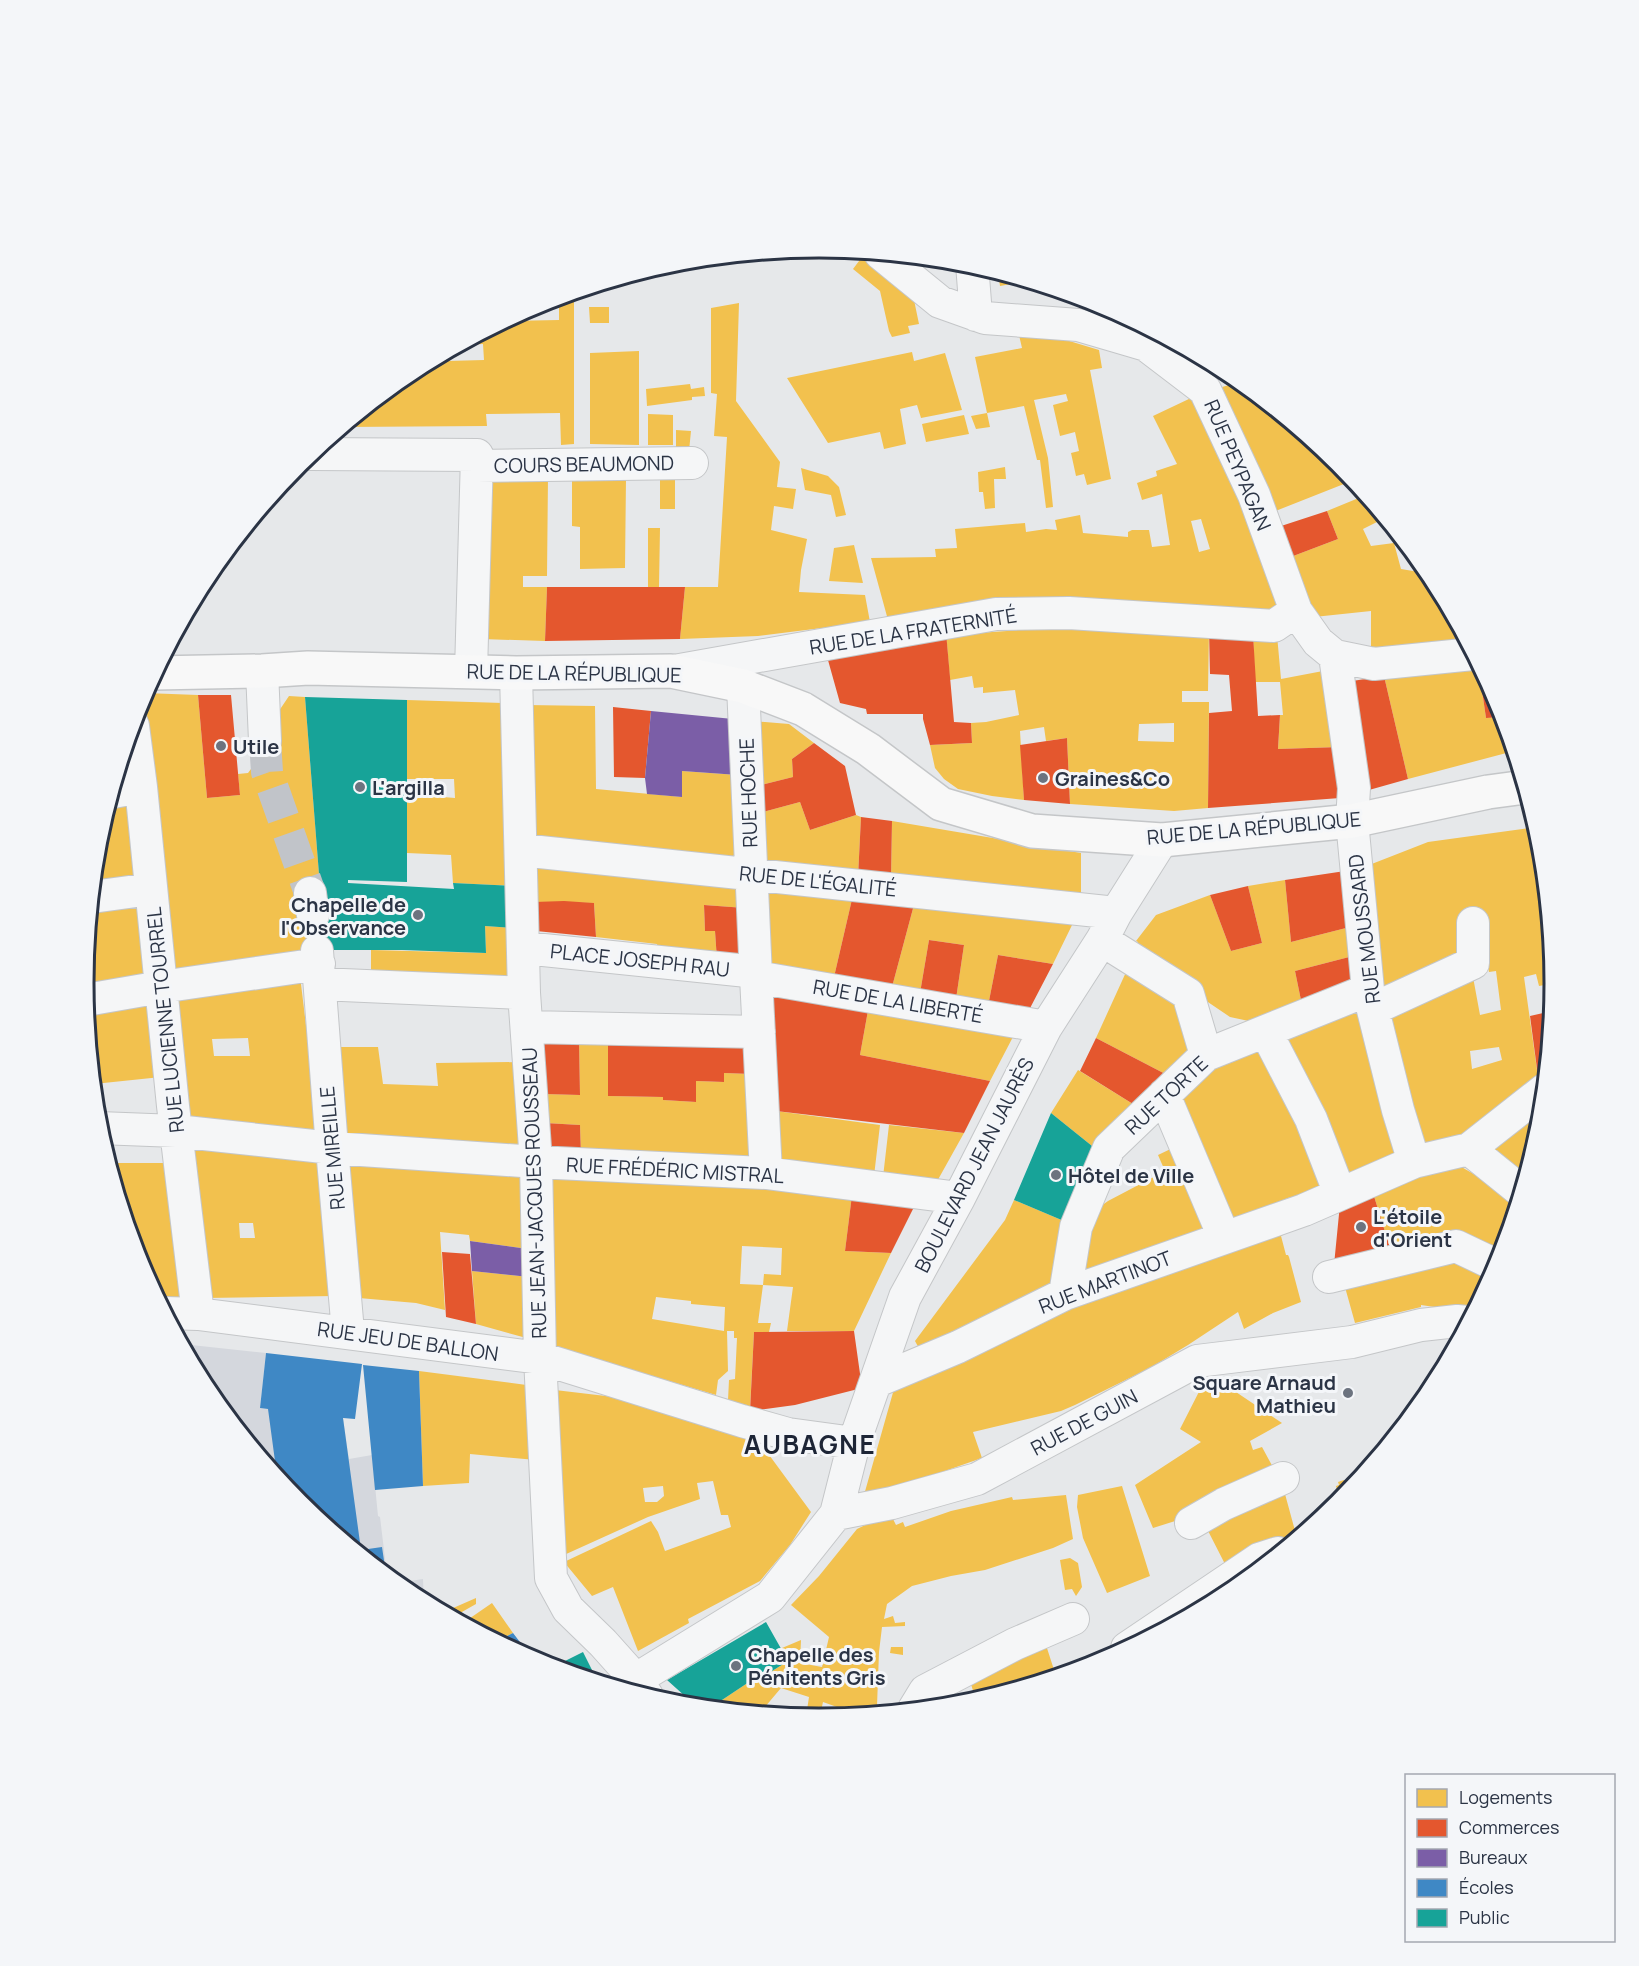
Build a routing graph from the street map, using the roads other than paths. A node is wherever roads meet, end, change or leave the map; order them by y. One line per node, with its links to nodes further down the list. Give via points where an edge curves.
1 (890, 262): 3 (street, RUE PEYPAGAN, via 940,302)
2 (973, 275): 3 (street)
3 (976, 315): 4 (street, RUE PEYPAGAN)
4 (1146, 336): 8 (street, RUE PEYPAGAN, via 1205,390 1254,495)
5 (324, 454): 7 (street, COURS BEAUMOND, via 477,455)
6 (692, 462): 7 (street, COURS BEAUMOND)
7 (477, 466): 13 (street, COURS BEAUMOND)
8 (1296, 611): 10 (street, RUE PEYPAGAN, via 1318,642); 12 (street, RUE DE LA FRATERNITÉ, via 1274,626 1069,612 996,614)
9 (1466, 655): 10 (street, via 1374,664)
10 (1335, 656): 21 (street, RUE MOUSSARD, via 1354,788)
11 (262, 671): 13 (main road, RUE DE LA RÉPUBLIQUE, via 308,668); 14 (main road, RUE DE LA RÉPUBLIQUE); 17 (street)
12 (671, 671): 15 (main road, RUE DE LA RÉPUBLIQUE); 16 (main road, RUE DE LA RÉPUBLIQUE)
13 (471, 672): 15 (main road, RUE DE LA RÉPUBLIQUE)
14 (164, 673)
15 (516, 673): 23 (street, RUE JEAN-JACQUES ROUSSEAU)
16 (743, 686): 22 (main road, RUE DE LA RÉPUBLIQUE, via 803,709 868,749 941,804 1032,831); 24 (street, RUE HOCHE)
17 (266, 741)
18 (130, 761): 20 (street, RUE LUCIENNE TOURREL)
19 (1518, 788): 21 (main road, RUE DE LA RÉPUBLIQUE)
20 (127, 789): 25 (street, RUE LUCIENNE TOURREL)
21 (1352, 821): 22 (main road, RUE DE LA RÉPUBLIQUE); 35 (street, RUE MOUSSARD)
22 (1162, 840): 28 (street, BOULEVARD JEAN JAURÈS)
23 (521, 850): 24 (street, RUE DE L'ÉGALITÉ); 29 (street, RUE JEAN-JACQUES ROUSSEAU)
24 (751, 874): 28 (street, RUE DE L'ÉGALITÉ); 31 (street, RUE HOCHE)
25 (151, 889): 26 (street); 32 (street, RUE LUCIENNE TOURREL)
26 (100, 896)
27 (1473, 923): 35 (street, RUE TORTE, via 1473,963)
28 (1109, 926): 36 (street, BOULEVARD JEAN JAURÈS); 40 (street, via 1188,994)
29 (524, 948): 31 (street, PLACE JOSEPH RAU); 33 (street, RUE JEAN-JACQUES ROUSSEAU)
30 (319, 966): 32 (street); 33 (street); 45 (street, RUE MIREILLE)
31 (756, 975): 36 (street, RUE DE LA LIBERTÉ); 38 (street, RUE HOCHE)
32 (161, 987): 34 (street); 44 (street, RUE LUCIENNE TOURREL)
33 (524, 993): 37 (street, RUE JEAN-JACQUES ROUSSEAU)
34 (95, 998)
35 (1371, 999): 39 (street, RUE TORTE); 48 (street, RUE MOUSSARD)
36 (1046, 1026): 52 (street, BOULEVARD JEAN JAURÈS)
37 (527, 1027): 38 (street); 47 (street, RUE JEAN-JACQUES ROUSSEAU)
38 (759, 1032): 49 (street, RUE HOCHE)
39 (1266, 1032): 40 (street, RUE TORTE); 51 (street, via 1311,1119)
40 (1206, 1055): 41 (street, RUE TORTE)
41 (1164, 1095): 53 (street); 56 (street, RUE TORTE, via 1109,1148 1076,1227)
42 (1535, 1097): 46 (street)
43 (109, 1128): 44 (street, RUE FRÉDÉRIC MISTRAL)
44 (176, 1131): 45 (street, RUE FRÉDÉRIC MISTRAL); 57 (street, RUE LUCIENNE TOURREL)
45 (332, 1148): 47 (street, RUE FRÉDÉRIC MISTRAL); 59 (street, RUE MIREILLE)
46 (1469, 1149): 48 (street, RUE MARTINOT); 50 (street)
47 (536, 1162): 49 (street, RUE FRÉDÉRIC MISTRAL); 60 (street, RUE JEAN-JACQUES ROUSSEAU)
48 (1414, 1162): 51 (street, RUE MARTINOT)
49 (766, 1173): 52 (street, RUE FRÉDÉRIC MISTRAL)
50 (1515, 1186)
51 (1340, 1194): 53 (street, RUE MARTINOT)
52 (959, 1198): 61 (street, BOULEVARD JEAN JAURÈS, via 905,1297)
53 (1224, 1237): 56 (street, RUE MARTINOT)
54 (1488, 1261): 55 (street, via 1456,1246)
55 (1329, 1277)
56 (1065, 1294): 61 (street, RUE MARTINOT, via 958,1347)
57 (186, 1321): 59 (street, RUE JEU DE BALLON)
58 (1461, 1321): 64 (street, RUE DE GUIN, via 1421,1325 1335,1344 1197,1361 977,1479)
59 (348, 1332): 60 (street, RUE JEU DE BALLON)
60 (540, 1358): 62 (street, RUE JEU DE BALLON, via 765,1428); 69 (street, RUE JEAN-JACQUES ROUSSEAU, via 551,1578 568,1609 603,1643)
61 (877, 1381): 62 (street, BOULEVARD JEAN JAURÈS)
62 (854, 1443): 64 (street, BOULEVARD JEAN JAURÈS)
63 (1283, 1478): 65 (street)
64 (836, 1514): 70 (street, via 770,1597)
65 (1191, 1523)
66 (1260, 1559): 67 (street)
67 (1181, 1611)
68 (1073, 1619): 71 (street, via 925,1691)
69 (631, 1683)
70 (640, 1685)
71 (919, 1701)

